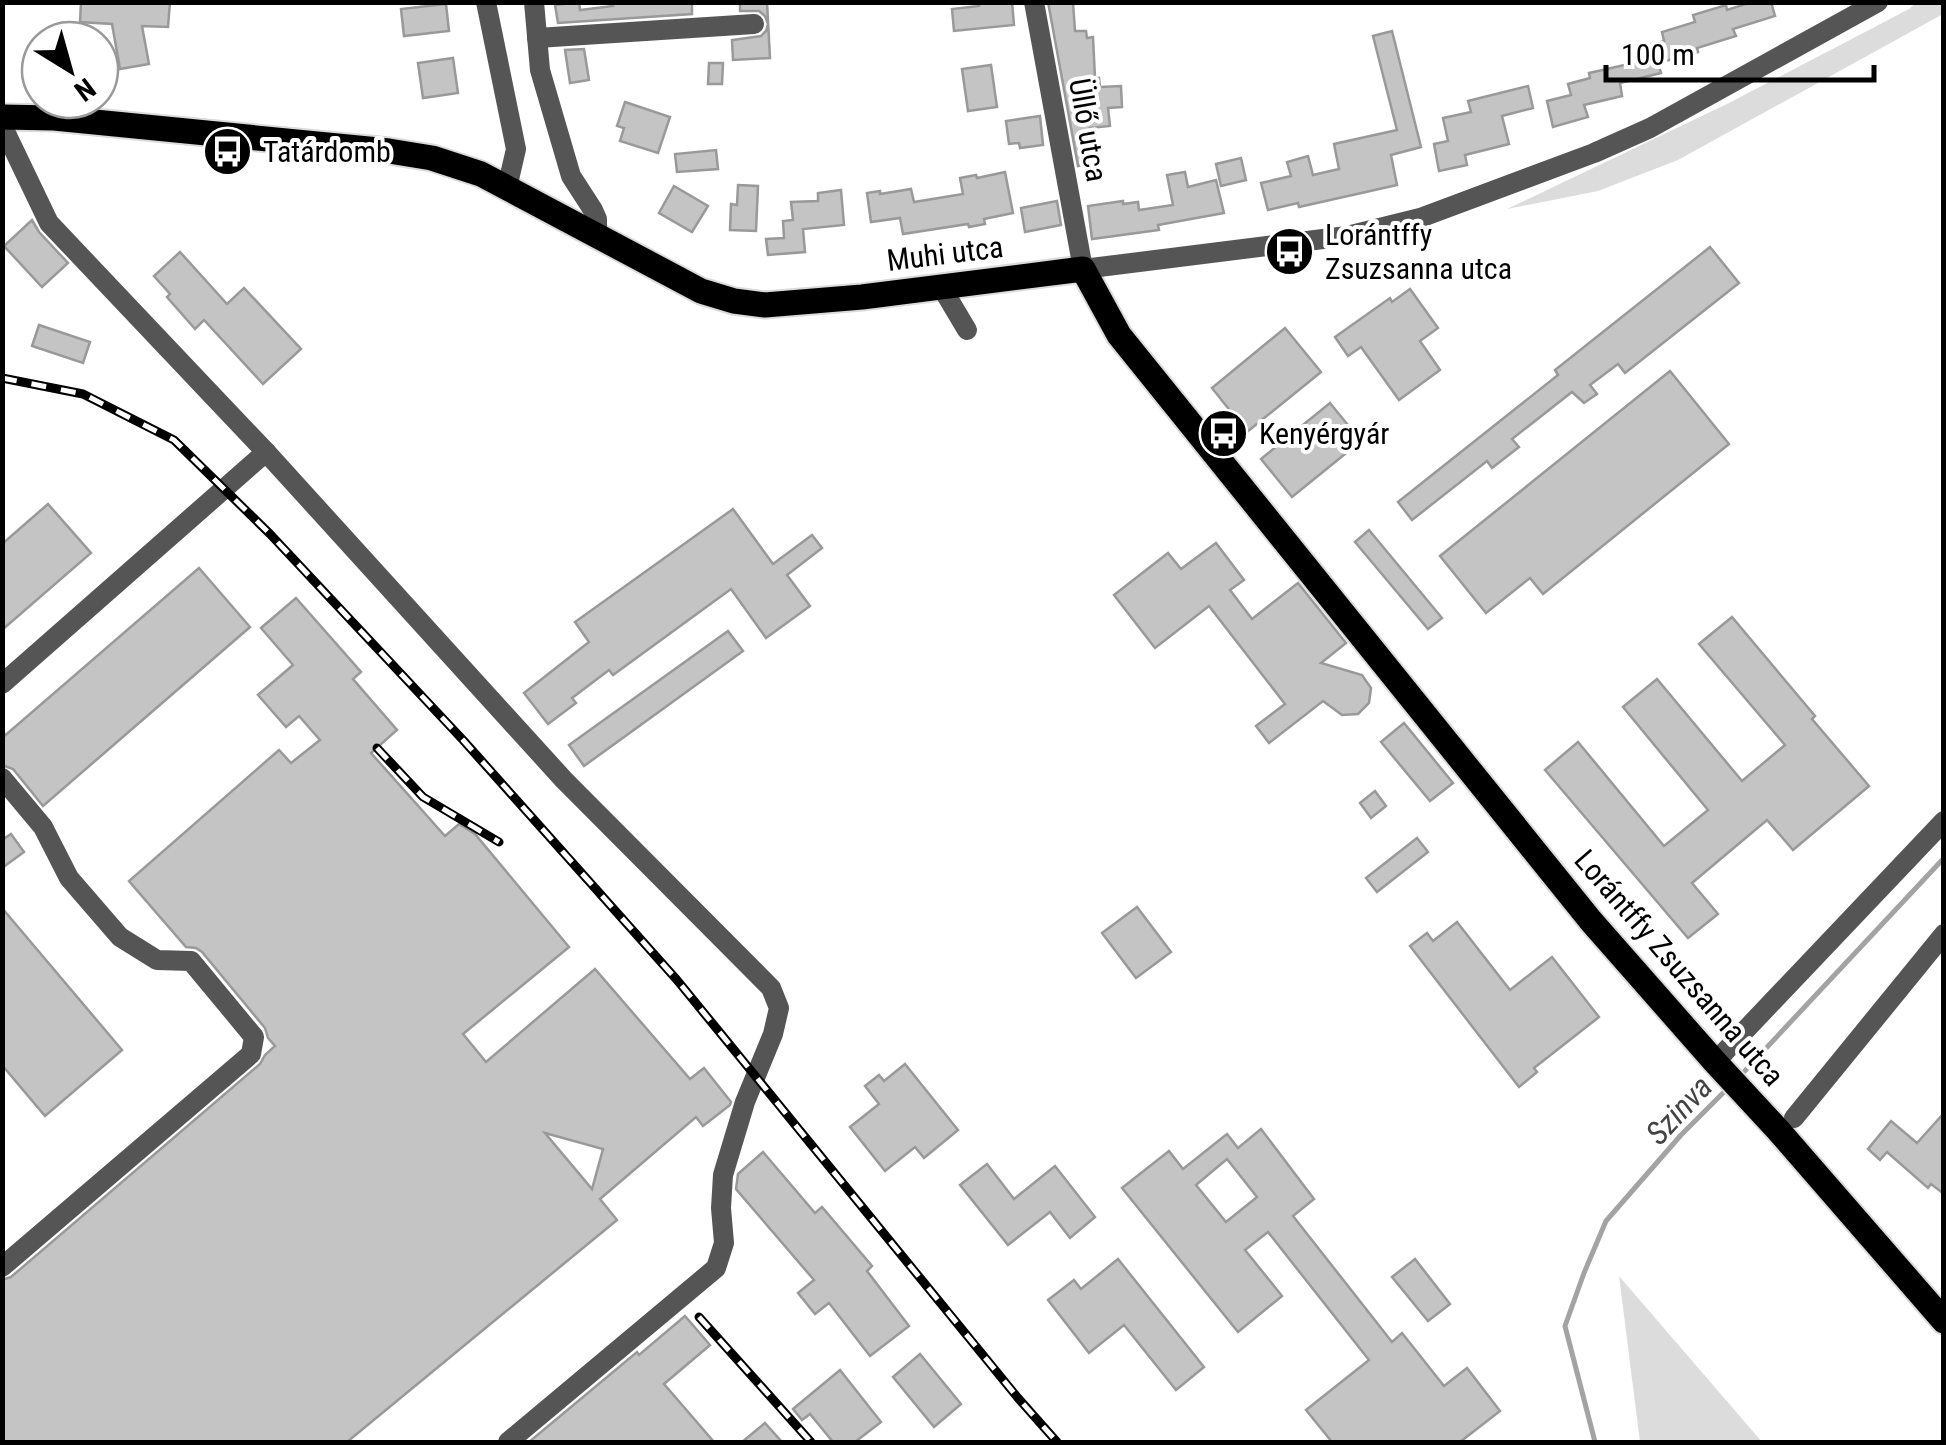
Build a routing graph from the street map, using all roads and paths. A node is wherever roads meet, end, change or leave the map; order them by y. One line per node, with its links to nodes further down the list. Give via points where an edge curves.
1 (486, 2): 8 (street, via 516,149)
2 (534, 2): 6 (street)
3 (1034, 2): 10 (street, Üllő utca)
4 (1865, 6): 10 (street, Muhi utca, via 1650,128 1420,218 1348,236)
5 (754, 24): 6 (street)
6 (537, 38): 9 (street, via 572,176 594,210)
7 (2, 121): 8 (main road, Muhi utca, via 54,118 388,152 432,158); 13 (street, via 49,222)
8 (507, 188): 9 (main road, Muhi utca)
9 (597, 235): 11 (main road, Muhi utca, via 734,301 765,305)
10 (1083, 269): 11 (main road, Muhi utca); 18 (main road, Lorántffy Zsuzsanna utca, via 1119,336 1591,921)
11 (942, 288): 12 (street)
12 (968, 330)
13 (266, 452): 14 (street); 22 (street, via 564,780 771,988 778,1008 723,1175 724,1243 716,1268)
14 (2, 684)
15 (2, 778): 20 (street, via 43,827 69,878 120,937 157,960 191,961 254,1037 251,1054)
16 (1944, 821): 18 (street)
17 (1944, 934): 19 (street)
18 (1715, 1062): 19 (main road, Lorántffy Zsuzsanna utca)
19 (1786, 1124): 21 (main road, Lorántffy Zsuzsanna utca)
20 (2, 1267)
21 (1944, 1321)
22 (508, 1442)

